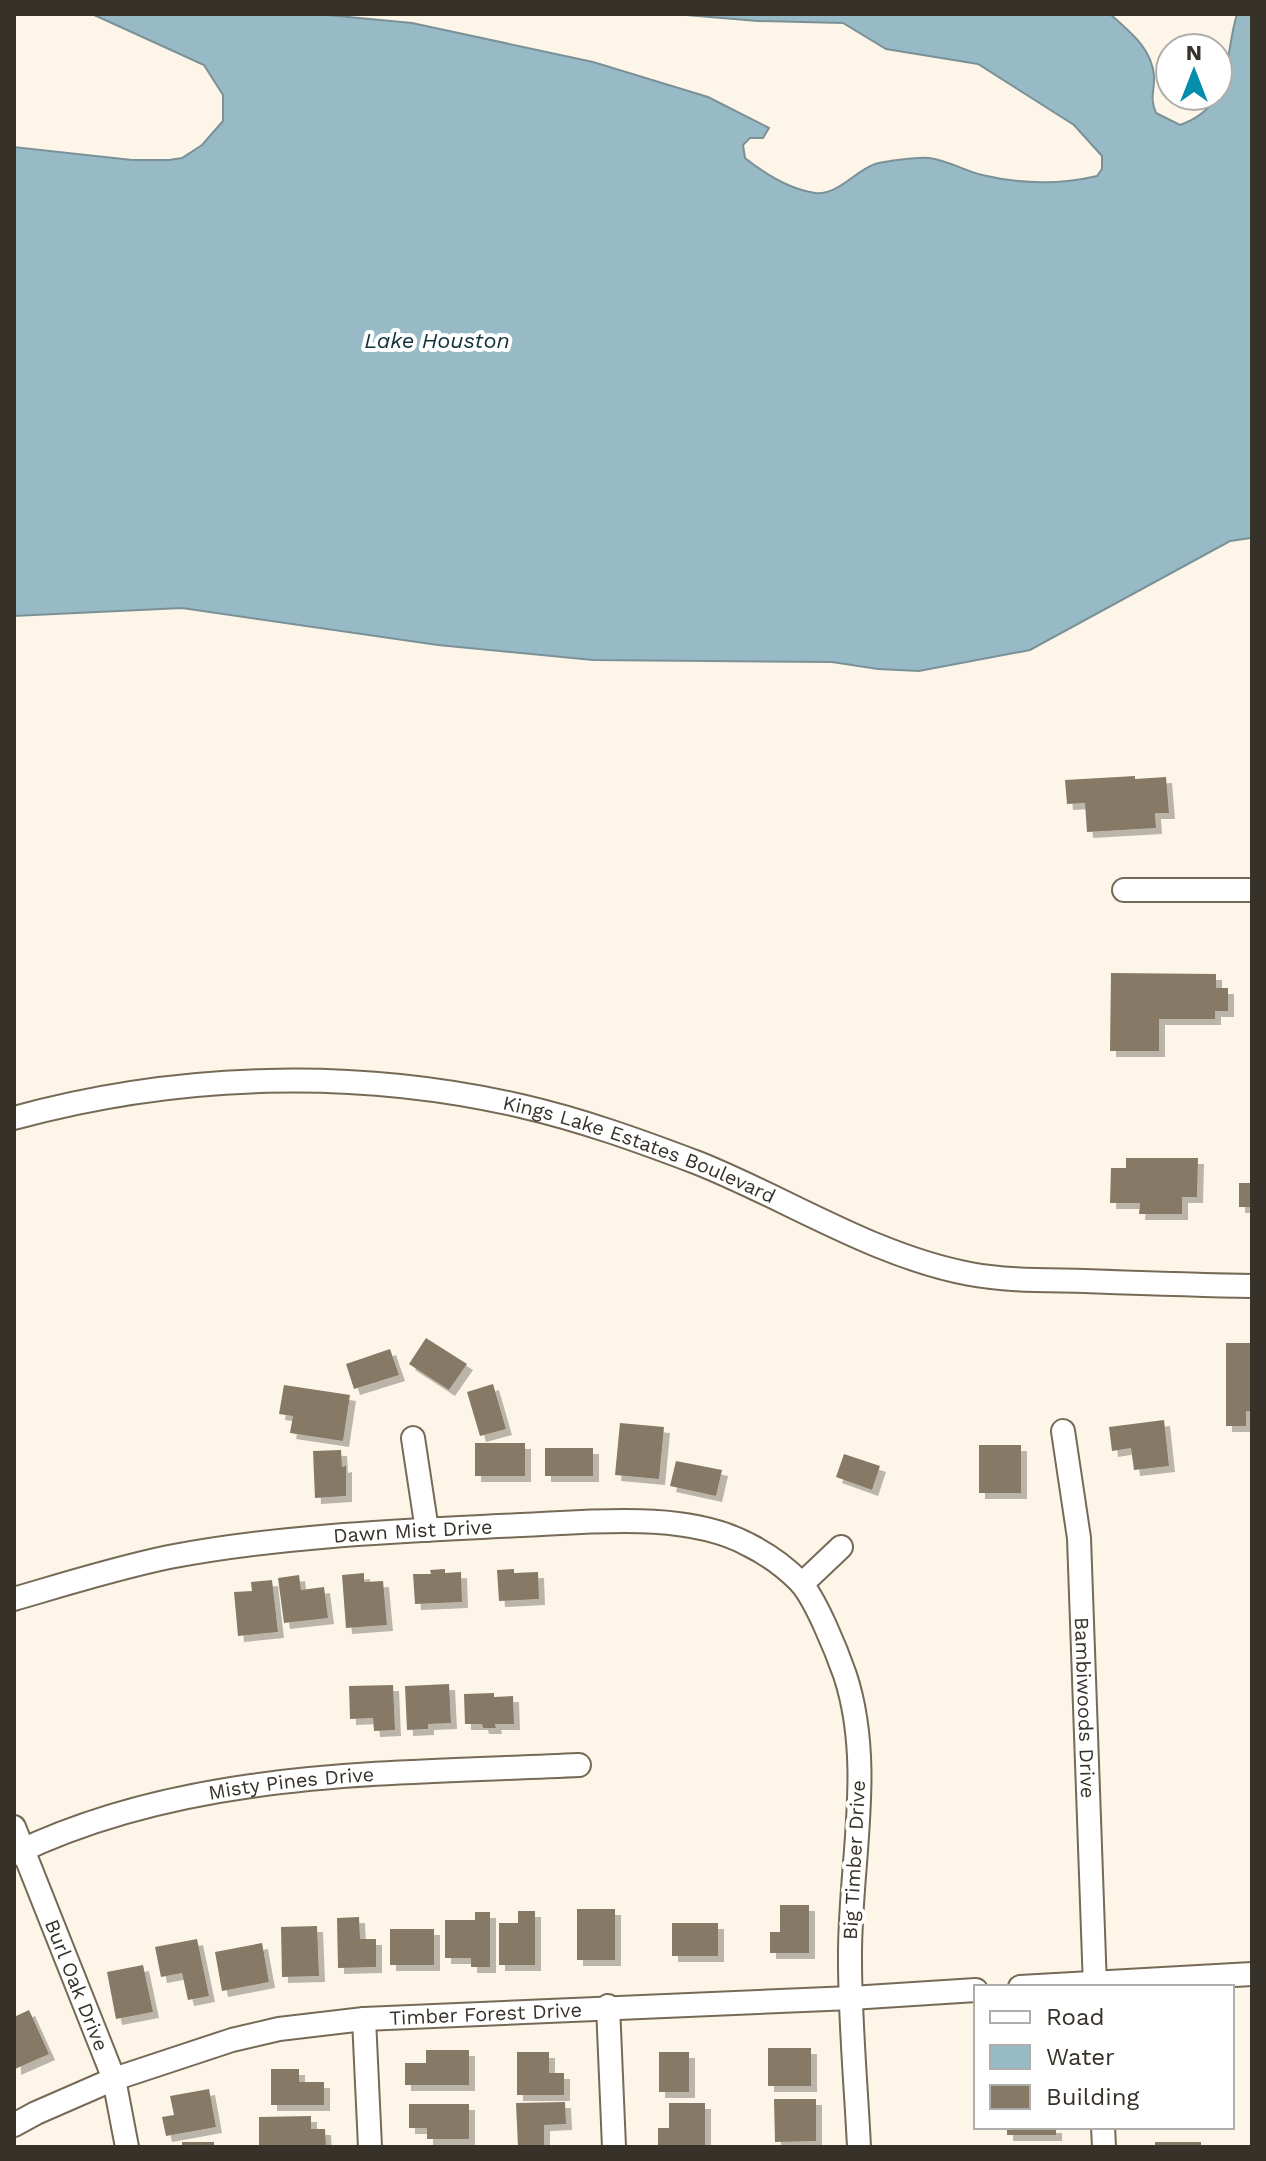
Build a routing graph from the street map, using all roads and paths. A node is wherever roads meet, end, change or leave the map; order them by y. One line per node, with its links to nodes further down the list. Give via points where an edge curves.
1 (1124, 890): 2 (street)
2 (1252, 890)
3 (14, 1118): 4 (street, Kings Lake Estates Boulevard, via 190,1085 364,1083 447,1092 615,1132 860,1237 970,1274)
4 (1252, 1286)
5 (1063, 1431): 15 (street, Bambiwoods Drive, via 1079,1538)
6 (413, 1438): 7 (street)
7 (427, 1530): 9 (street, Dawn Mist Drive, via 626,1523 695,1526 750,1545); 10 (street, Dawn Mist Drive, via 290,1540 180,1556)
8 (841, 1547): 9 (street)
9 (802, 1584): 17 (street, Big Timber Drive, via 845,1676 853,1710 858,1796)
10 (14, 1599)
11 (579, 1765): 13 (street, Misty Pines Drive, via 284,1780 139,1809)
12 (14, 1827): 13 (street, Burl Oak Drive)
13 (18, 1852): 20 (street, Burl Oak Drive)
14 (1252, 1974): 15 (street)
15 (1095, 1985)
16 (974, 1990): 17 (street, Timber Forest Drive)
17 (851, 1998): 18 (street, Timber Forest Drive); 25 (street, Big Timber Drive)
18 (608, 2006): 19 (street, Timber Forest Drive); 24 (street)
19 (364, 2019): 20 (street, Timber Forest Drive, via 232,2040); 23 (street)
20 (114, 2079): 21 (street, Timber Forest Drive); 22 (street, Burl Oak Drive)
21 (14, 2125)
22 (127, 2147)
23 (370, 2147)
24 (614, 2147)
25 (859, 2147)

